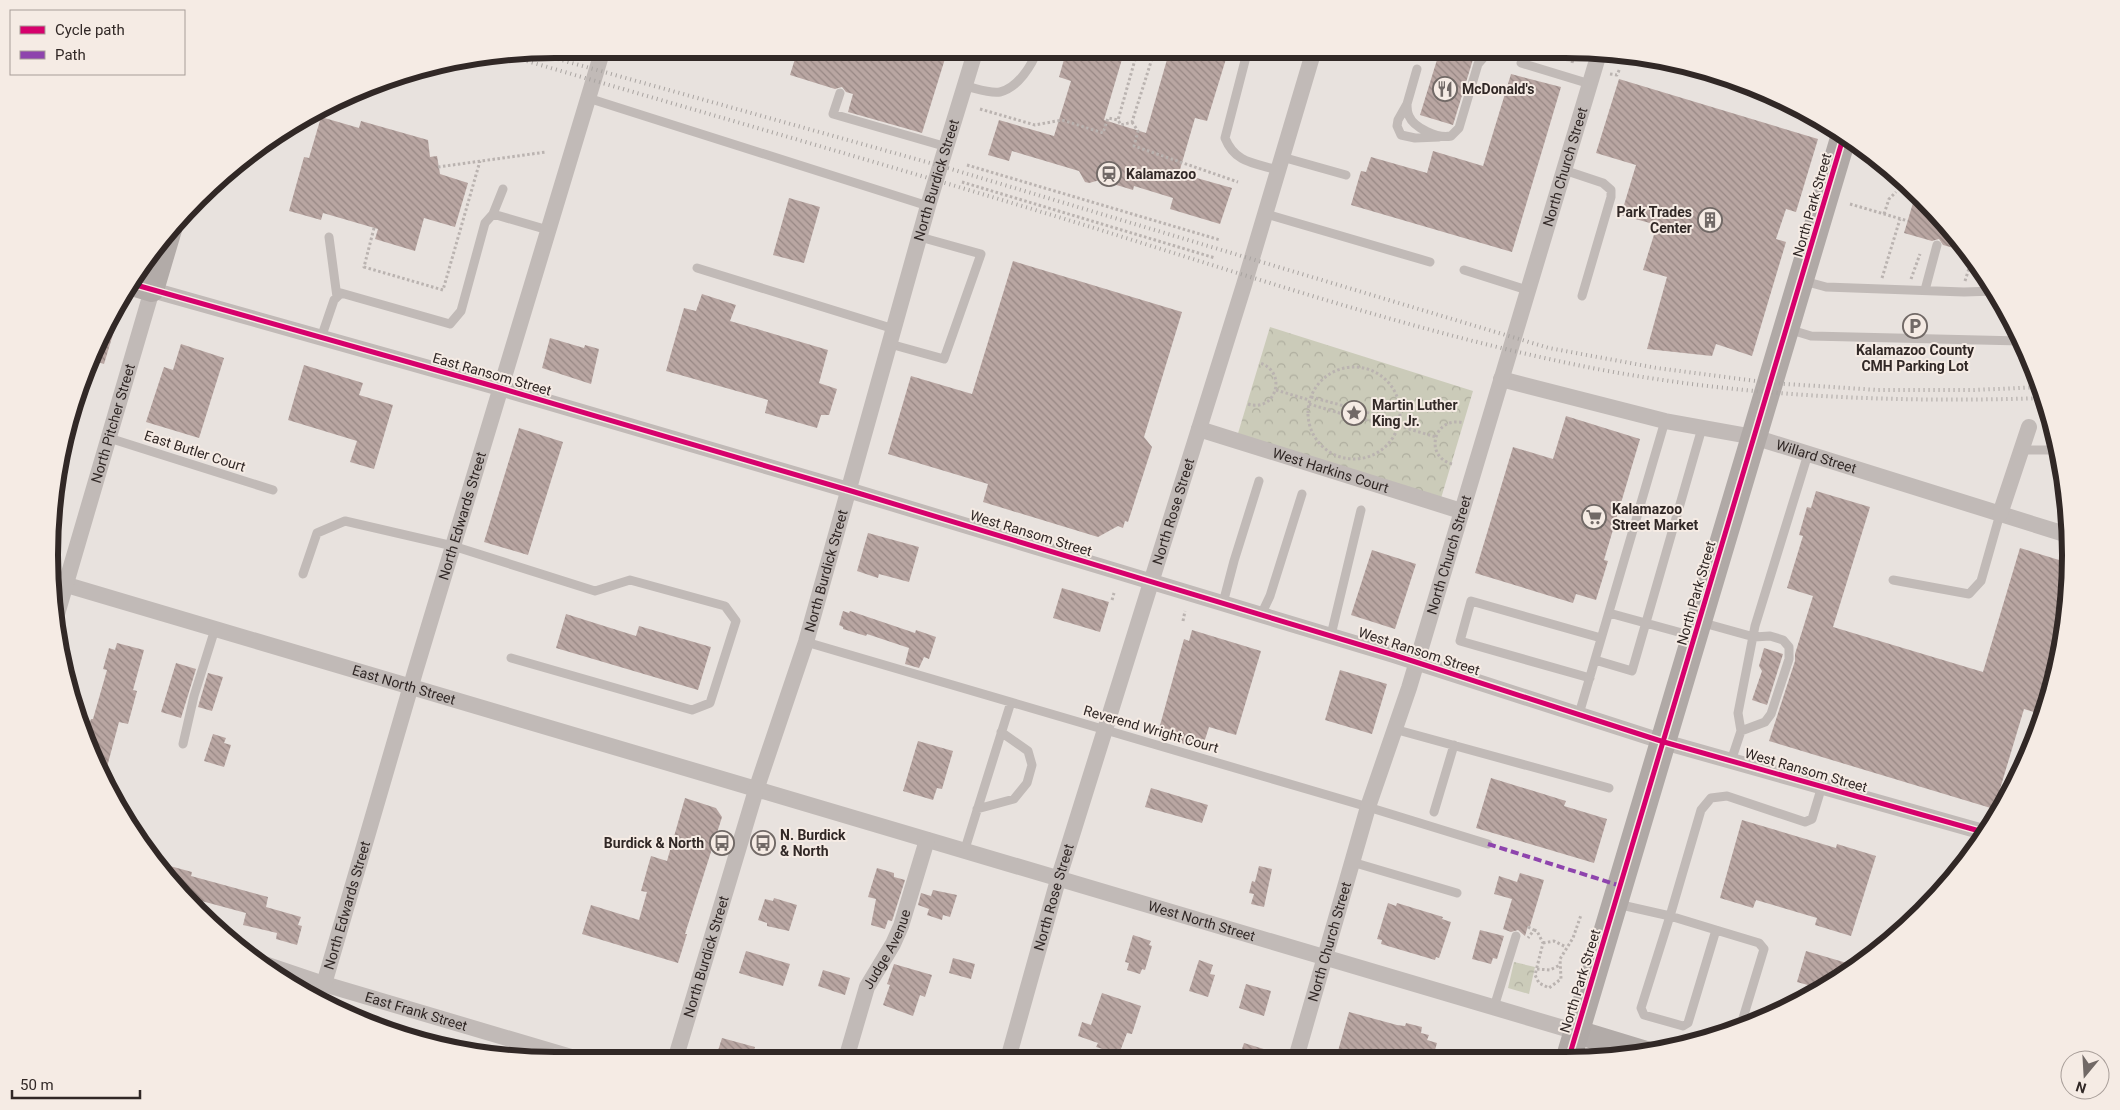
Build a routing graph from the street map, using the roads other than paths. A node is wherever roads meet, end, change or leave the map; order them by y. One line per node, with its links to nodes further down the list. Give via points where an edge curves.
1 (600, 58): 13 (street, North Edwards Street)
2 (973, 58): 11 (street, North Burdick Street)
3 (1033, 58): 11 (lane, via 1024,75 999,92)
4 (1246, 58): 18 (lane, via 1224,138 1239,159)
5 (1312, 58): 18 (street, North Rose Street)
6 (1483, 58): 15 (lane, via 1478,64 1459,128)
7 (1597, 59): 10 (street, North Church Street)
8 (1521, 64): 10 (lane)
9 (1417, 69): 14 (lane)
10 (1590, 84): 19 (street, North Church Street)
11 (965, 86): 17 (street, North Burdick Street)
12 (840, 93): 17 (lane, via 833,114)
13 (588, 98): 22 (lane); 25 (street, North Edwards Street)
14 (1407, 104): 15 (lane, via 1414,123 1433,134); 15 (lane, via 1398,120 1400,135)
15 (1447, 137)
16 (1842, 142): 33 (main road, North Park Street)
17 (947, 147): 22 (street, North Burdick Street)
18 (1280, 163): 20 (lane); 24 (street, North Rose Street)
19 (1564, 170): 36 (street, North Church Street); 39 (lane, via 1603,183 1611,190)
20 (1346, 175)
21 (503, 189): 23 (lane)
22 (928, 206): 27 (street, North Burdick Street)
23 (493, 214): 25 (lane); 40 (lane, via 486,223 461,311 450,324 341,293)
24 (1266, 214): 30 (lane); 50 (street, North Rose Street)
25 (548, 230): 46 (street, North Edwards Street)
26 (329, 237): 40 (lane)
27 (920, 237): 42 (street, North Burdick Street); 42 (lane, via 981,254 944,359)
28 (1937, 245): 37 (lane)
29 (165, 246): 35 (street, North Pitcher Street)
30 (1430, 262)
31 (697, 268): 42 (lane)
32 (1464, 270): 36 (lane)
33 (1801, 280): 37 (lane, via 1826,287); 41 (main road, North Park Street)
34 (137, 286): 35 (street, East Ransom Street)
35 (152, 290): 43 (street, East Ransom Street); 51 (street, North Pitcher Street)
36 (1527, 290): 45 (street, North Church Street)
37 (1924, 290): 38 (lane)
38 (1986, 291)
39 (1582, 296)
40 (337, 297): 43 (lane)
41 (1787, 329): 44 (lane, via 1811,336); 52 (main road, North Park Street)
42 (892, 336): 58 (street, North Burdick Street)
43 (321, 338): 46 (street, East Ransom Street)
44 (2014, 341)
45 (1501, 378): 47 (street, Willard Street); 61 (street, North Church Street)
46 (500, 388): 58 (street, East Ransom Street); 64 (street, North Edwards Street)
47 (1665, 421): 49 (street, Willard Street); 72 (lane)
48 (2029, 427): 53 (street)
49 (1702, 428): 52 (street, Willard Street); 74 (lane)
50 (1199, 429): 61 (street, West Harkins Court); 67 (street, North Rose Street)
51 (109, 438): 57 (lane, East Butler Court); 69 (street, North Pitcher Street)
52 (1754, 438): 55 (street, Willard Street); 76 (main road, North Park Street)
53 (2021, 450): 54 (lane); 62 (street)
54 (2051, 450)
55 (1808, 454): 62 (street, Willard Street); 78 (lane)
56 (1259, 481): 71 (lane)
57 (273, 490)
58 (848, 490): 67 (street, West Ransom Street); 80 (street, North Burdick Street)
59 (1302, 494): 73 (lane)
60 (1361, 510): 77 (lane)
61 (1461, 511): 83 (street, North Church Street)
62 (2000, 514): 63 (street, Willard Street); 66 (lane, via 1981,582 1969,594)
63 (2061, 534)
64 (453, 546): 65 (lane, via 345,521 317,533); 81 (lane, via 596,590 630,580 725,606 736,621 710,703 692,710); 85 (street, North Edwards Street)
65 (303, 574)
66 (1893, 580)
67 (1151, 581): 71 (street, West Ransom Street); 88 (street, North Rose Street)
68 (59, 583): 69 (street, East North Street)
69 (66, 585): 70 (street, North Pitcher Street); 75 (street, East North Street)
70 (60, 603)
71 (1223, 603): 73 (street, West Ransom Street)
72 (1608, 613): 74 (lane); 79 (lane)
73 (1261, 615): 77 (street, West Ransom Street)
74 (1646, 623): 76 (lane); 82 (lane, via 1632,671)
75 (215, 629): 85 (street, East North Street); 93 (lane)
76 (1698, 629): 78 (lane); 92 (main road, North Park Street)
77 (1331, 636): 83 (street, West Ransom Street)
78 (1754, 637): 90 (lane, via 1738,713); 90 (lane, via 1770,636 1783,640 1789,647 1789,659 1771,714 1765,722)
79 (1601, 638): 82 (lane); 84 (lane, via 1471,600 1460,641)
80 (806, 642): 86 (lane, Reverend Wright Court); 98 (street, North Burdick Street)
81 (511, 658)
82 (1595, 660): 84 (lane)
83 (1417, 662): 87 (street, West Ransom Street); 89 (street, North Church Street)
84 (1590, 678): 87 (lane)
85 (411, 688): 98 (street, East North Street); 115 (street, North Edwards Street)
86 (1011, 702): 88 (lane, Reverend Wright Court); 91 (lane)
87 (1579, 714): 92 (street, West Ransom Street)
88 (1104, 729): 99 (lane, Reverend Wright Court); 107 (street, North Rose Street)
89 (1394, 729): 94 (lane); 99 (street, North Church Street)
90 (1741, 731): 95 (lane)
91 (1001, 732): 100 (lane); 100 (lane, via 1028,750 1032,766 1027,783 1014,799)
92 (1664, 742): 95 (street, West Ransom Street); 109 (main road, North Park Street)
93 (183, 744)
94 (1454, 745): 97 (lane); 101 (lane)
95 (1731, 761): 96 (street, West Ransom Street)
96 (1822, 786): 102 (street, West Ransom Street); 110 (lane, via 1812,819 1805,822 1727,796 1711,798 1701,810)
97 (1609, 788)
98 (756, 790): 103 (street, West North Street); 121 (street, North Burdick Street)
99 (1368, 807): 104 (lane, Reverend Wright Court); 106 (street, North Church Street)
100 (977, 809): 105 (lane)
101 (1434, 812)
102 (1979, 831)
103 (926, 840): 105 (street, West North Street); 122 (street, Judge Avenue, via 901,926 867,987)
104 (1488, 844)
105 (964, 852): 107 (street, West North Street)
106 (1352, 862): 108 (lane); 113 (street, North Church Street)
107 (1058, 880): 113 (street, West North Street); 123 (street, North Rose Street)
108 (1457, 893)
109 (1616, 904): 110 (lane); 118 (main road, North Park Street)
110 (1670, 916): 111 (lane); 111 (lane, via 1641,1008 1644,1015 1683,1026 1688,1023)
111 (1716, 930): 117 (lane, via 1759,943 1764,949)
112 (1516, 936): 116 (lane)
113 (1325, 958): 116 (street, West North Street); 124 (street, North Church Street)
114 (280, 969): 115 (street, East Frank Street)
115 (324, 984): 120 (street, East Frank Street)
116 (1494, 1007): 118 (street, West North Street)
117 (1743, 1020)
118 (1577, 1032): 119 (street, West North Street); 125 (main road, North Park Street)
119 (1630, 1048)
120 (551, 1052)
121 (677, 1052)
122 (848, 1052)
123 (1010, 1052)
124 (1298, 1052)
125 (1571, 1052)

